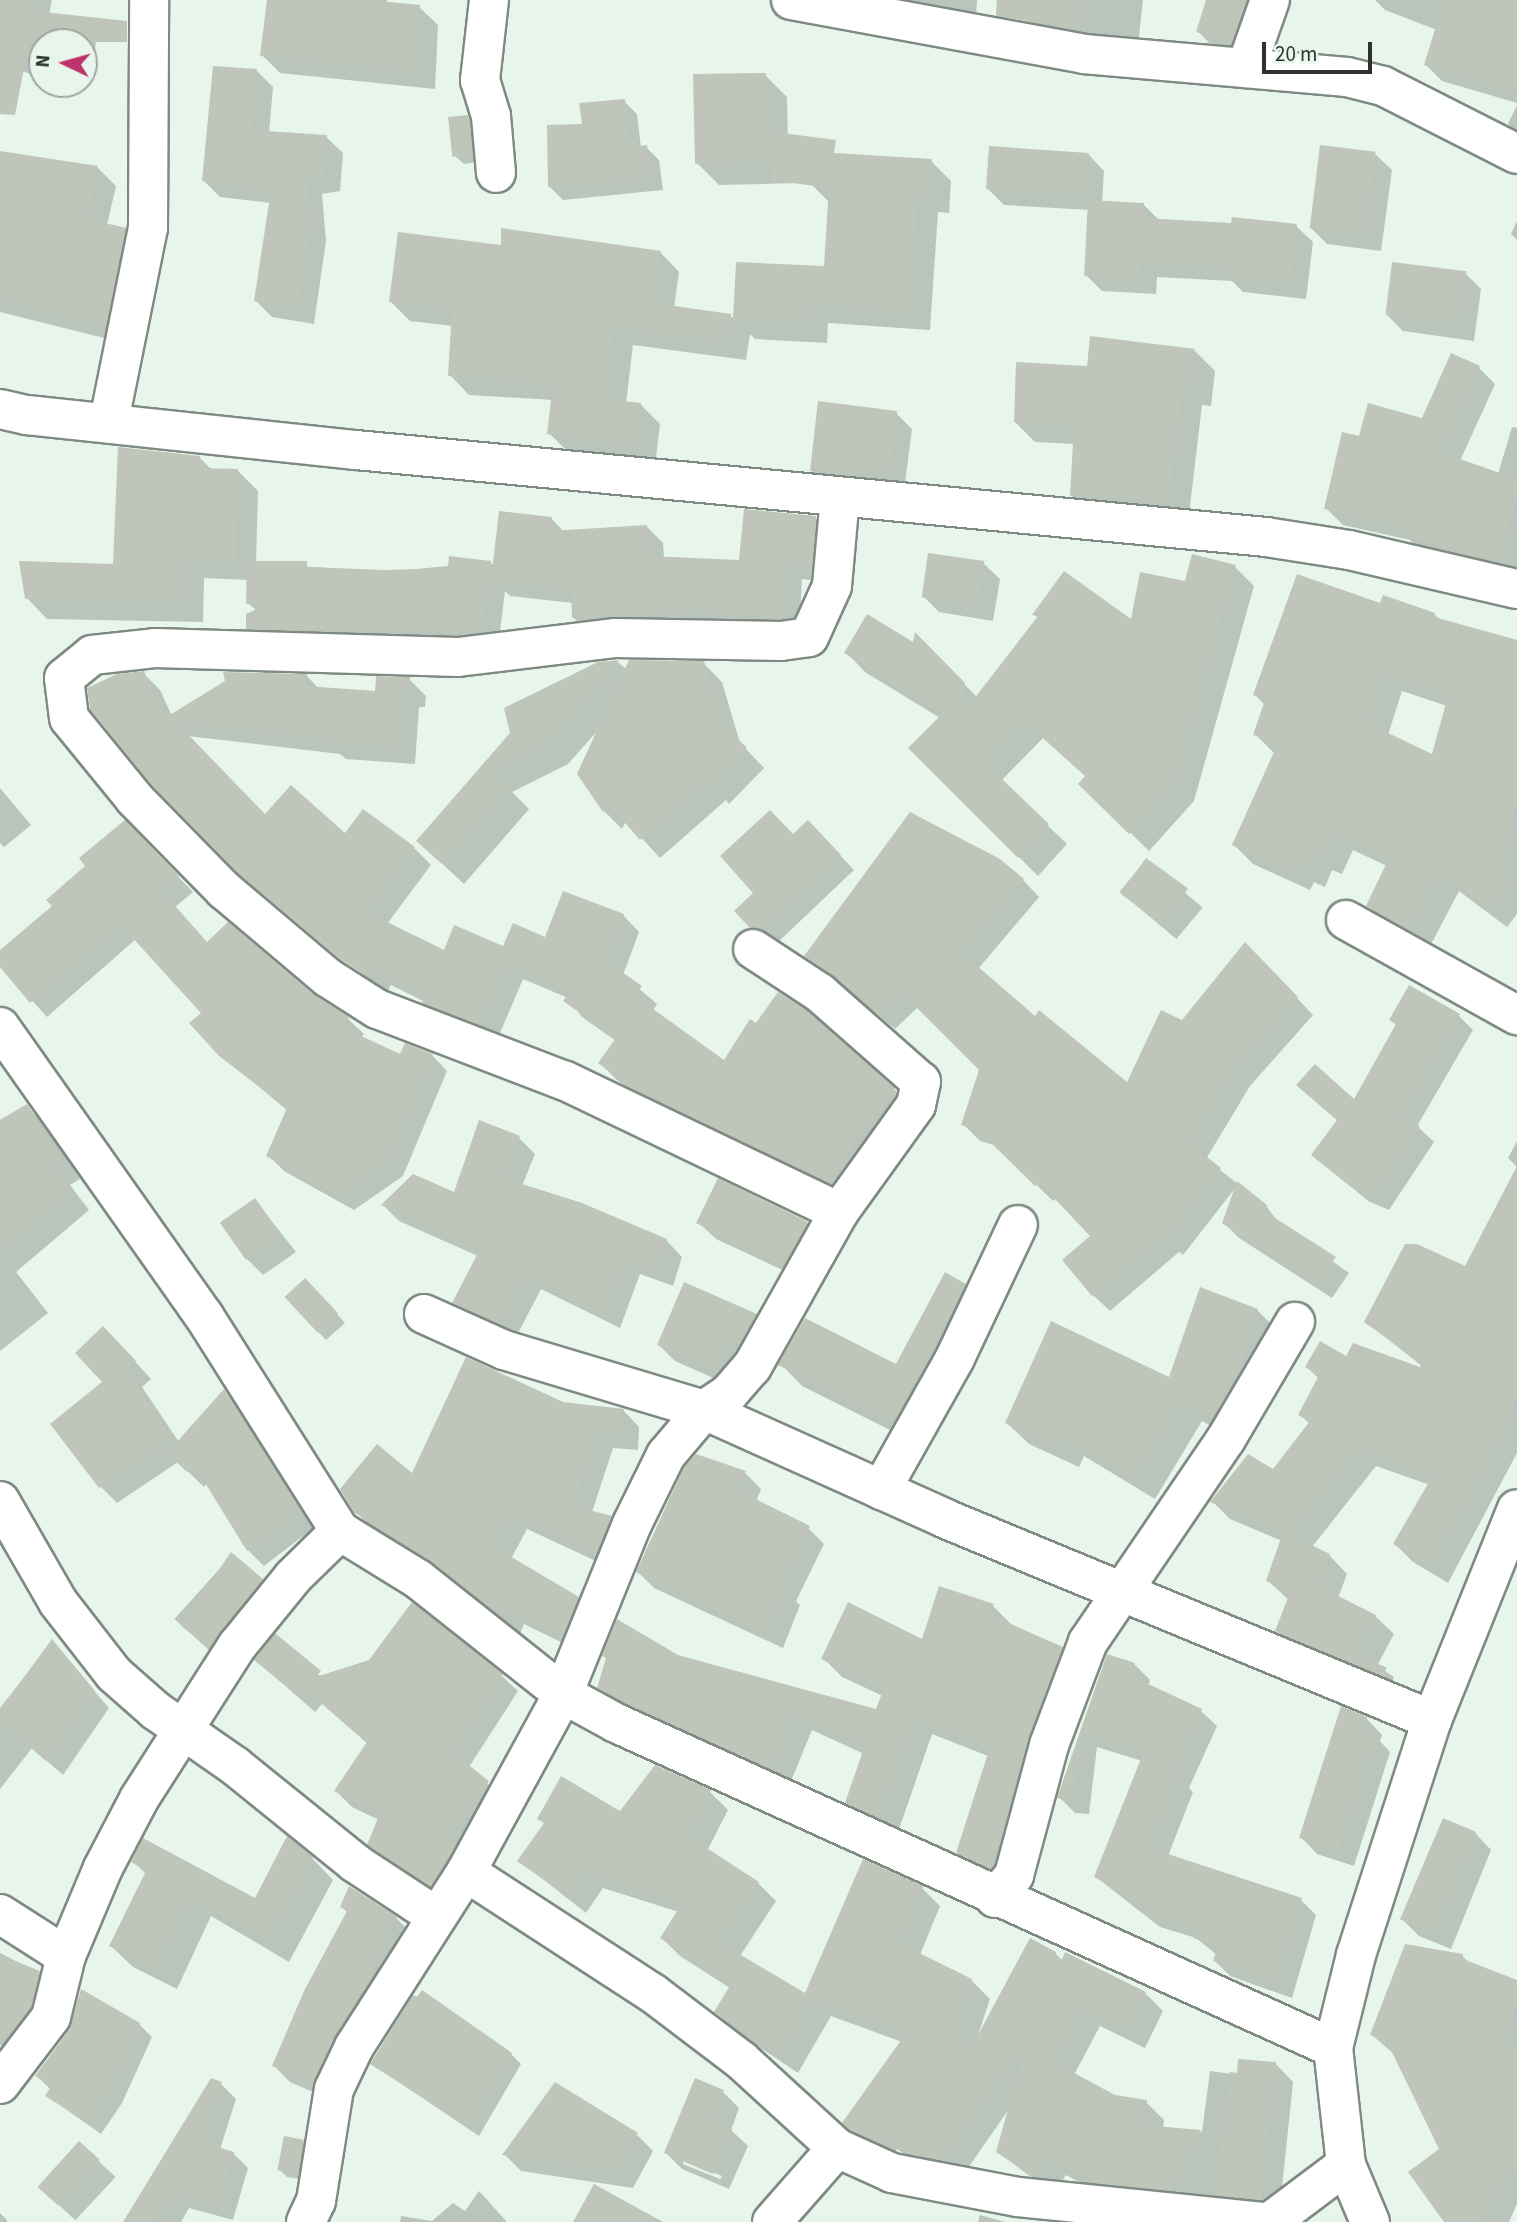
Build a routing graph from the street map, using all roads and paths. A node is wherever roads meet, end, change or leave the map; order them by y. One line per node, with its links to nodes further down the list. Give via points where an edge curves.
1 (149, 0): 9 (street, via 148,228)
2 (489, 0): 7 (street, via 480,80 491,116)
3 (1270, 0): 5 (street)
4 (809, 2): 5 (street, via 1084,54)
5 (1246, 68): 6 (street, via 1347,77 1383,86)
6 (1517, 154)
7 (496, 173)
8 (0, 409): 9 (street)
9 (109, 421): 10 (street, via 356,450)
10 (840, 496): 11 (street, via 1266,537 1349,550); 16 (street, via 832,586 809,637 781,641 616,638 458,657 155,648 92,655 64,678 69,718 135,799 224,890 327,977 377,1009 565,1081)
11 (1517, 589)
12 (1346, 920): 14 (street)
13 (753, 949): 16 (street, via 820,993 921,1082 916,1105)
14 (1517, 1015)
15 (0, 1027): 24 (street, via 204,1316)
16 (839, 1212): 20 (street, via 752,1367 729,1393)
17 (1018, 1225): 21 (street, via 955,1358)
18 (424, 1314): 20 (street, via 504,1350)
19 (1294, 1322): 25 (street, via 1226,1440)
20 (704, 1410): 21 (street); 26 (street, via 666,1455 632,1524)
21 (881, 1490): 25 (street)
22 (0, 1501): 28 (street, via 58,1602 114,1674)
23 (1517, 1509): 27 (street)
24 (340, 1531): 26 (street, via 428,1587); 28 (street, via 293,1577 237,1646)
25 (1123, 1590): 27 (street); 30 (street, via 1093,1633 1076,1671 1049,1745 1014,1875)
26 (564, 1694): 29 (street); 30 (street, via 616,1723)
27 (1432, 1720): 34 (street, via 1356,1955)
28 (184, 1732): 32 (street, via 235,1766 355,1863); 33 (street, via 139,1799 103,1868)
29 (466, 1872): 32 (street); 36 (street, via 654,1994 741,2060)
30 (995, 1898): 34 (street)
31 (0, 1914): 33 (street)
32 (437, 1917): 38 (street, via 354,2047 334,2089 316,2201)
33 (66, 1956): 35 (street, via 51,2017)
34 (1333, 2048): 37 (street)
35 (0, 2084)
36 (837, 2148): 39 (street); 40 (street, via 892,2174 959,2189 1148,2214)
37 (1346, 2165): 41 (street); 42 (street)
38 (306, 2222)
39 (772, 2222)
40 (1263, 2222)
41 (1270, 2222)
42 (1370, 2222)

